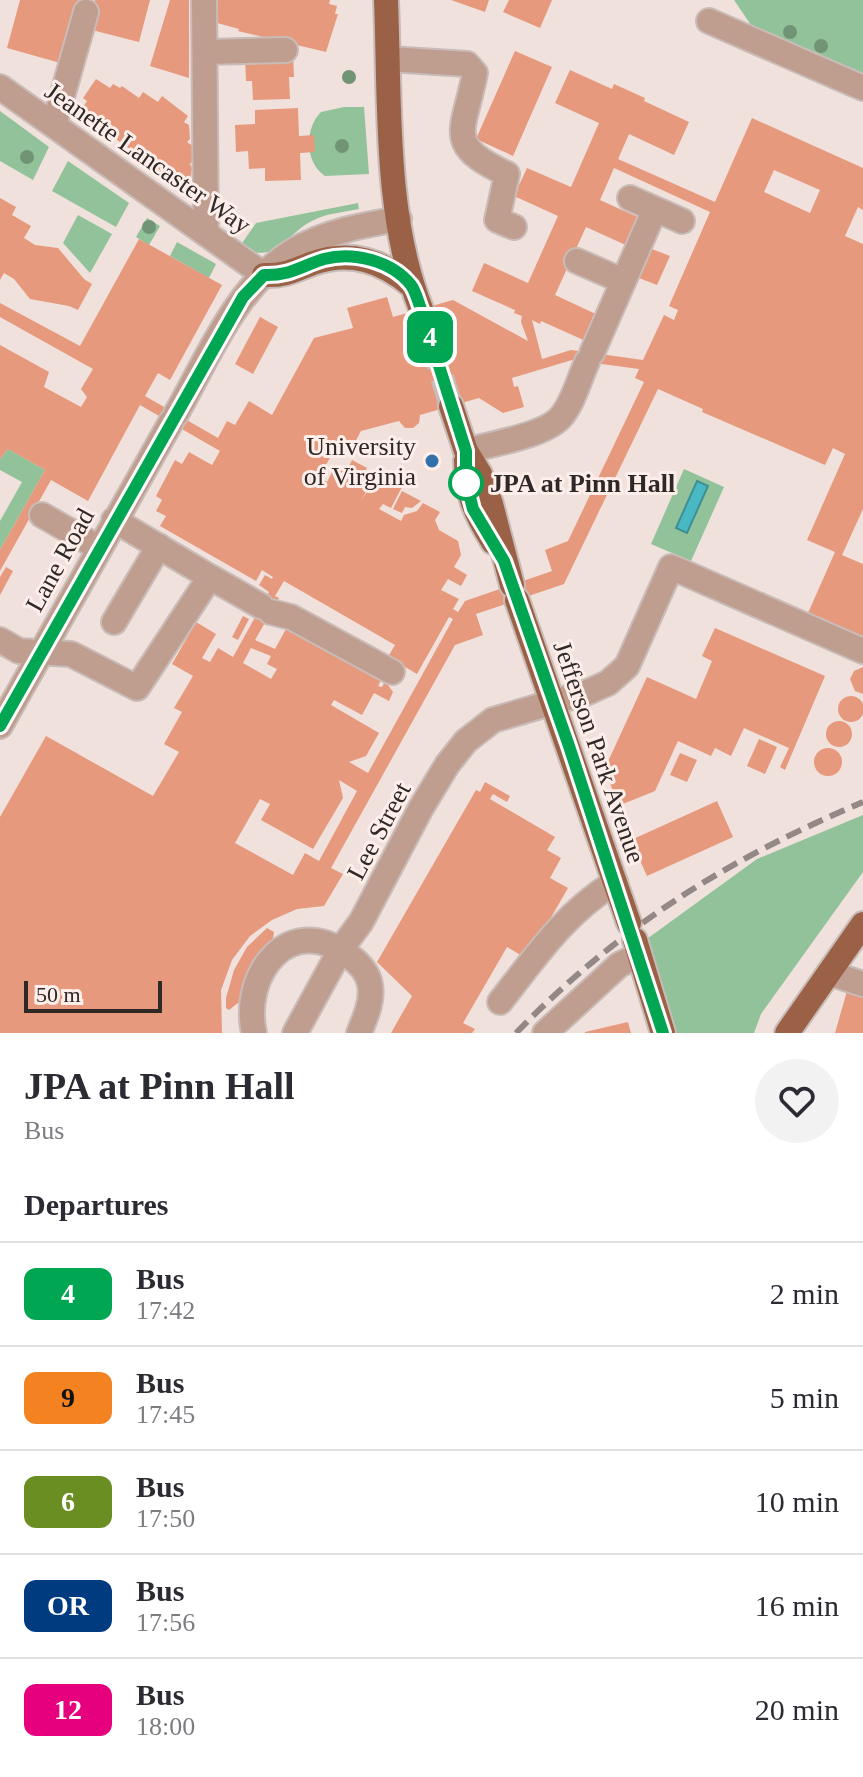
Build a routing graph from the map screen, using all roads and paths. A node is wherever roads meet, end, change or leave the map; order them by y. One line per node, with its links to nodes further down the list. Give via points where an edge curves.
1 (204, 0): 6 (street)
2 (386, 0): 7 (main road)
3 (86, 12): 10 (street)
4 (709, 21): 9 (street)
5 (285, 50): 6 (street)
6 (205, 52): 16 (street)
7 (389, 59): 13 (main road); 15 (street, via 467,64 475,73 461,134 467,151 507,174 497,220)
8 (0, 87): 10 (street, Jeanette Lancaster Way)
9 (863, 88)
10 (54, 125): 16 (street, Jeanette Lancaster Way)
11 (630, 198): 12 (street)
12 (655, 209): 14 (street); 19 (street)
13 (399, 219): 18 (street, Lane Road, via 342,230 293,251); 18 (main road, via 416,298 393,270 375,261 329,258 283,276)
14 (682, 221)
15 (514, 227)
16 (206, 234): 18 (street, Jeanette Lancaster Way)
17 (577, 261): 19 (street)
18 (264, 275): 23 (street, Lane Road, via 243,297)
19 (623, 281): 21 (street, via 558,420)
20 (451, 406): 21 (main road, Jefferson Park Avenue)
21 (466, 451): 32 (main road, Jefferson Park Avenue, via 491,504 504,561)
22 (42, 515): 25 (street)
23 (114, 520): 24 (street); 25 (street, Lane Road)
24 (159, 546): 26 (street); 27 (street)
25 (99, 548): 30 (street, Lane Road)
26 (210, 577): 30 (street, via 137,688 71,654); 31 (street)
27 (114, 622)
28 (0, 640): 30 (street, via 19,651)
29 (863, 651): 32 (street, Lee Street, via 671,567 627,666 588,692)
30 (40, 652): 33 (street, Lane Road)
31 (392, 672)
32 (553, 701): 34 (main road, Jefferson Park Avenue); 37 (street, Lee Street, via 493,720 466,741)
33 (0, 726)
34 (615, 882): 36 (main road, Jefferson Park Avenue); 40 (street, via 552,935)
35 (863, 924): 38 (main road)
36 (634, 939): 44 (street, via 619,965); 45 (main road, Jefferson Park Avenue)
37 (341, 949): 41 (street, via 324,940 305,940 277,952 251,1000); 42 (street, Lee Street); 43 (street, via 358,962 371,988)
38 (829, 973): 39 (street); 46 (main road)
39 (863, 984)
40 (500, 1002)
41 (254, 1033)
42 (295, 1033)
43 (359, 1033)
44 (545, 1033)
45 (663, 1033)
46 (787, 1033)

